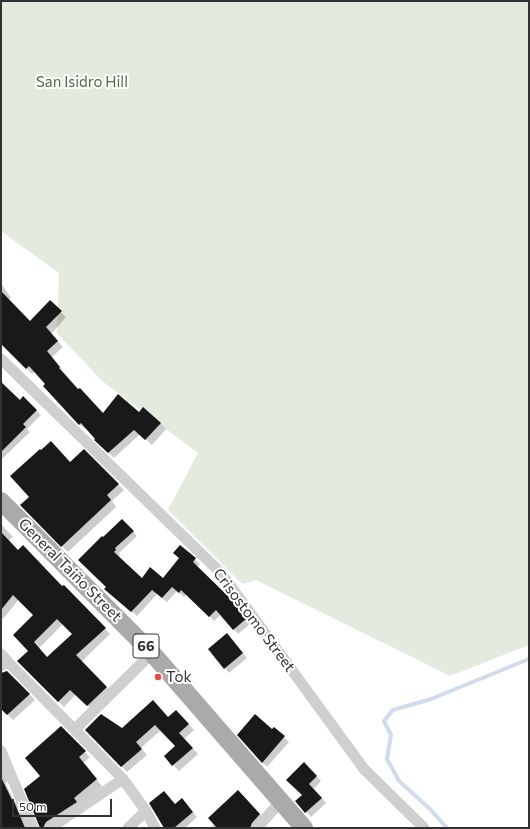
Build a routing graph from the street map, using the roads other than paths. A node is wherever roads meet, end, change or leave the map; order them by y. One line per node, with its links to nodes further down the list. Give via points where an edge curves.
1 (1, 359): 16 (street, Crisostomo Street, via 221,573 364,769)
2 (1, 501): 3 (main road, General Taiño Street / 66)
3 (152, 653): 5 (street); 8 (main road, General Taiño Street / 66)
4 (3, 661): 5 (street)
5 (75, 729): 7 (street)
6 (1, 751): 10 (street)
7 (123, 779): 9 (street); 11 (street)
8 (281, 801): 14 (street); 15 (main road, 66)
9 (146, 811): 12 (street); 13 (street)
10 (33, 828)
11 (50, 828)
12 (128, 828)
13 (155, 828)
14 (257, 828)
15 (304, 828)
16 (424, 828)

